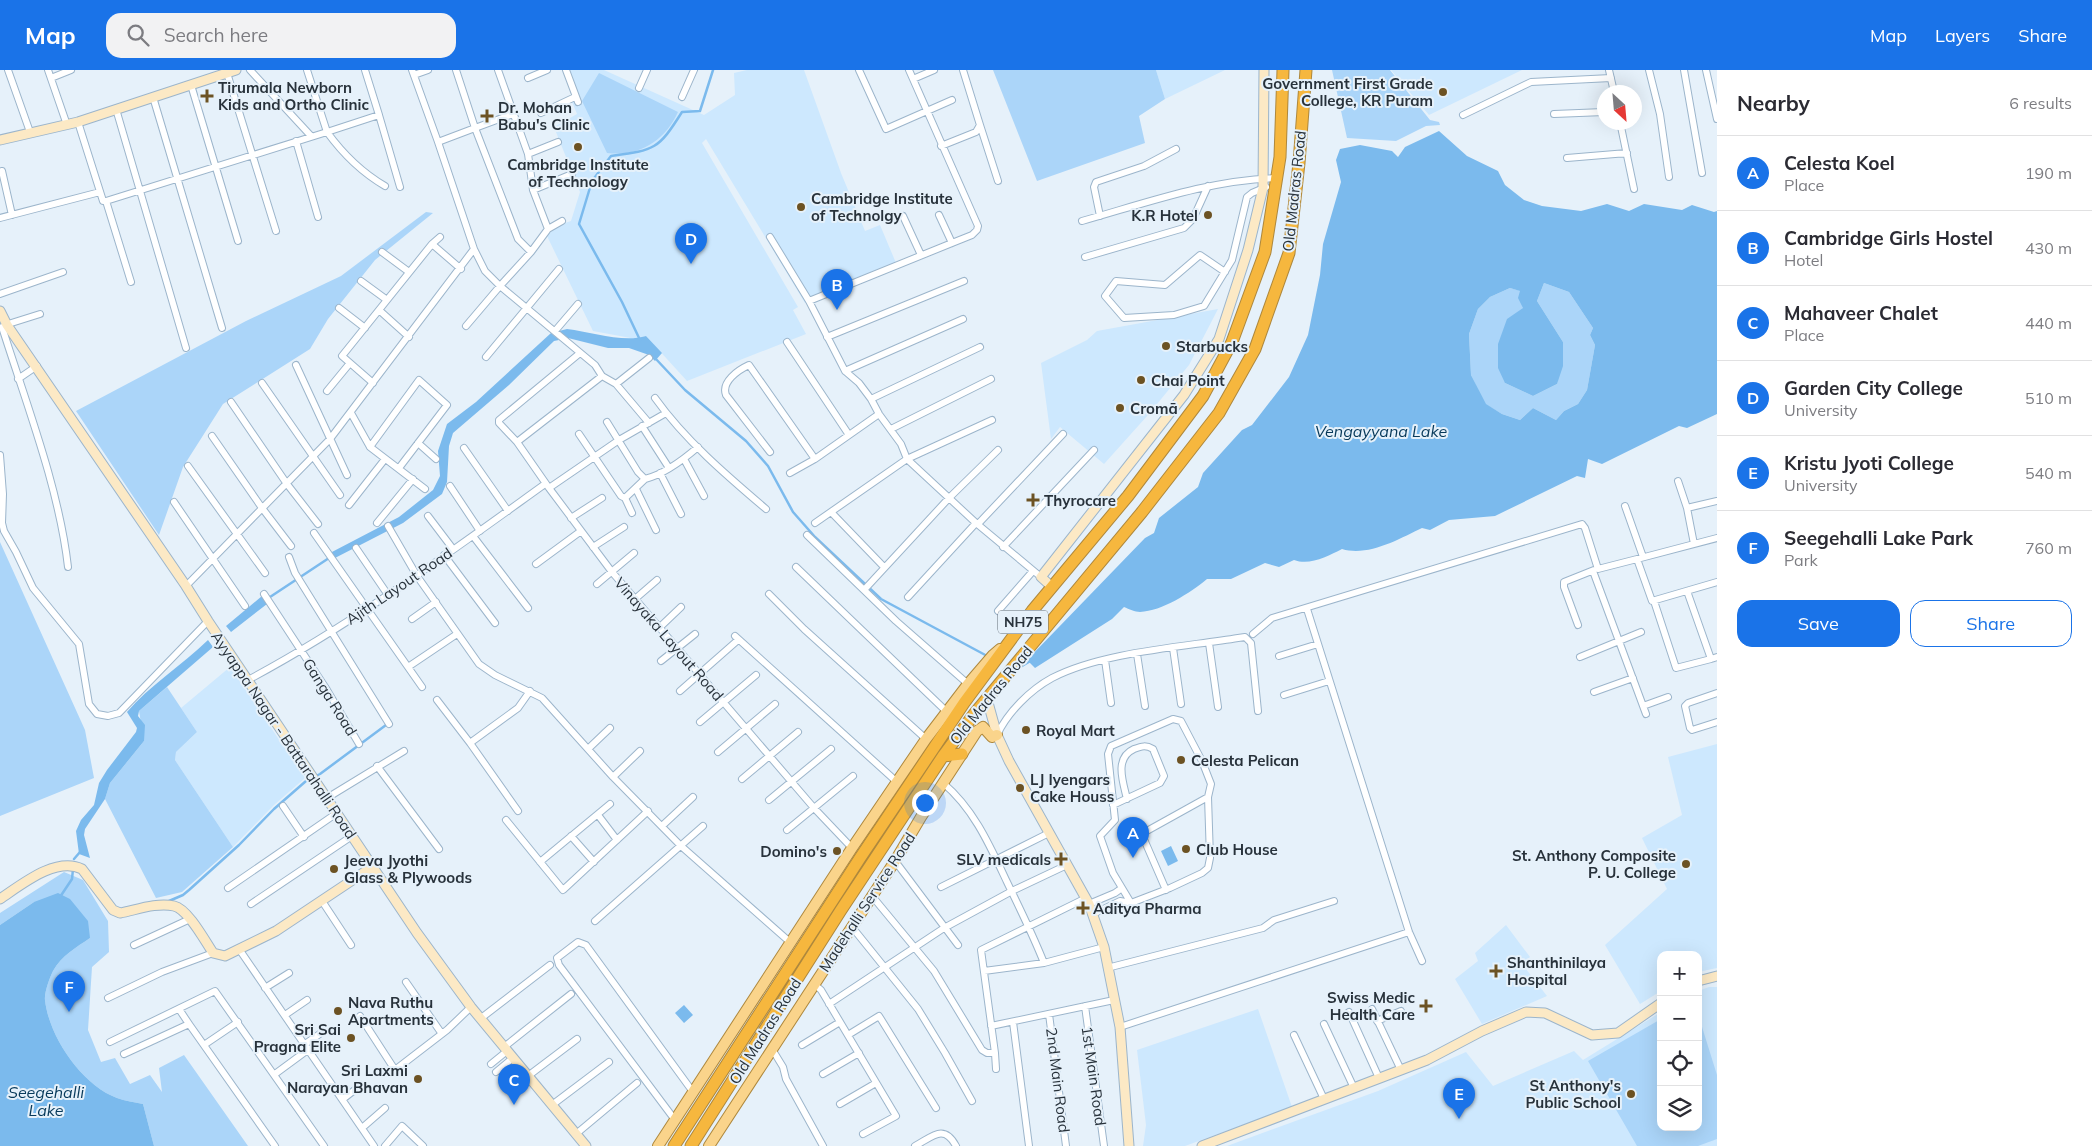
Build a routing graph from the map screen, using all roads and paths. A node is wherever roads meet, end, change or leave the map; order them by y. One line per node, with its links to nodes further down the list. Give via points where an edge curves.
1 (8, 70): 51 (street)
2 (48, 70): 27 (street)
3 (71, 70): 27 (street)
4 (250, 70): 53 (street)
5 (307, 70): 52 (street)
6 (365, 70): 43 (street)
7 (428, 70): 26 (street)
8 (456, 70): 49 (street)
9 (498, 70): 40 (street)
10 (547, 70): 28 (street)
11 (566, 70): 41 (street, via 577,100)
12 (647, 70): 33 (street)
13 (694, 70): 35 (street)
14 (859, 70): 38 (street, via 886,129)
15 (909, 70): 30 (street)
16 (934, 70): 30 (street)
17 (963, 70): 48 (street)
18 (1264, 70): 71 (main road)
19 (1283, 70): 71 (highway, Old Madras Road / NH75, via 1280,157)
20 (1306, 70): 299 (highway, Old Madras Road / NH75, via 1289,253 1255,349 1218,413 1142,512)
21 (1609, 70): 29 (street)
22 (1649, 70): 68 (street, via 1660,114)
23 (1684, 70): 66 (street)
24 (1706, 70): 45 (street)
25 (232, 71): 31 (main road); 62 (street)
26 (413, 73): 56 (street)
27 (51, 78): 47 (street)
28 (528, 78)
29 (1611, 78): 32 (street); 44 (street, via 1531,82)
30 (913, 79): 38 (street)
31 (191, 85): 34 (main road); 64 (street)
32 (1612, 85)
33 (639, 88)
34 (153, 97): 37 (main road); 69 (street)
35 (682, 97)
36 (952, 100): 38 (street)
37 (116, 109): 46 (main road); 77 (street)
38 (927, 112): 58 (street)
39 (1597, 112): 42 (street)
40 (513, 114): 49 (street); 61 (street)
41 (541, 114)
42 (1554, 114)
43 (379, 115): 52 (street); 74 (street)
44 (1463, 115)
45 (1717, 119)
46 (78, 122): 47 (main road); 78 (street)
47 (67, 125): 51 (main road)
48 (980, 125): 58 (street, via 976,132); 70 (street)
49 (475, 128): 56 (street); 97 (street, via 518,239)
50 (1622, 130): 60 (street)
51 (30, 132): 54 (main road)
52 (326, 132): 53 (street); 72 (street, via 367,175)
53 (311, 136): 55 (street)
54 (0, 140)
55 (296, 141): 62 (street); 84 (street)
56 (438, 142): 95 (street)
57 (558, 142): 61 (street)
58 (942, 146): 93 (street, via 978,226 976,232)
59 (1176, 149): 83 (street, via 1144,166 1096,182 1094,187)
60 (1627, 153): 63 (street); 75 (street)
61 (528, 154): 76 (street)
62 (252, 155): 64 (street); 89 (street)
63 (1567, 158)
64 (216, 167): 69 (street); 92 (street)
65 (2, 171): 80 (street)
66 (1702, 173)
67 (572, 174): 76 (street)
68 (1669, 177)
69 (178, 179): 77 (street); 121 (street)
70 (998, 181)
71 (1269, 183): 73 (street); 104 (street, via 1247,197 1234,253); 241 (main road, via 1219,339 1184,395); 246 (highway, Old Madras Road / NH75, via 1265,252 1232,342 1203,396 1128,496)
72 (385, 186)
73 (1208, 186): 83 (street); 99 (street, via 1193,219 1184,228)
74 (400, 187)
75 (1634, 188)
76 (533, 190): 88 (street)
77 (140, 191): 79 (street); 128 (street)
78 (100, 192): 79 (street, via 102,201); 80 (street)
79 (106, 201): 107 (street)
80 (12, 215): 85 (street)
81 (939, 215): 93 (street)
82 (903, 216): 98 (street)
83 (1100, 216): 87 (street)
84 (318, 217)
85 (0, 218)
86 (562, 221): 88 (street)
87 (1082, 221)
88 (548, 229): 97 (street)
89 (276, 231)
90 (440, 237): 94 (street)
91 (770, 237): 111 (street)
92 (238, 242)
93 (952, 243): 98 (street)
94 (432, 244): 100 (street); 103 (street)
95 (474, 249): 100 (street); 108 (street, via 485,271)
96 (382, 252): 103 (street)
97 (531, 252): 108 (street)
98 (921, 255): 111 (street)
99 (1085, 257)
100 (461, 269): 124 (street)
101 (559, 270): 114 (street)
102 (63, 272): 109 (street)
103 (409, 272): 110 (street)
104 (1225, 272): 104 (street, via 1204,306 1174,315 1124,318 1105,296 1116,282 1164,285 1200,256)
105 (362, 281): 110 (street)
106 (964, 281): 125 (street)
107 (131, 282)
108 (500, 286): 114 (street); 120 (street)
109 (0, 294)
110 (387, 300): 115 (street)
111 (809, 301): 125 (street)
112 (578, 304): 123 (street)
113 (339, 308): 122 (street)
114 (527, 308): 123 (street); 130 (street)
115 (378, 310): 122 (street); 124 (street)
116 (0, 311): 119 (main road, Ayyappa Nagar - Battarahalli Road)
117 (40, 314): 119 (street)
118 (963, 319): 135 (street)
119 (3, 326): 134 (main road, Ayyappa Nagar - Battarahalli Road); 137 (street)
120 (466, 326)
121 (222, 328)
122 (365, 328): 132 (street, via 342,356)
123 (555, 331): 129 (street)
124 (409, 336): 140 (street)
125 (827, 337): 135 (street)
126 (788, 342): 155 (street)
127 (980, 346): 144 (street)
128 (186, 348)
129 (580, 353): 136 (street, via 595,365); 159 (street, Vinayaka Layout Road, via 499,420)
130 (486, 357)
131 (649, 358): 141 (street)
132 (350, 363): 140 (street); 142 (street)
133 (296, 365): 157 (street)
134 (37, 366): 137 (street); 245 (main road, Ayyappa Nagar - Battarahalli Road)
135 (845, 371): 144 (street)
136 (602, 376): 141 (street); 159 (street)
137 (18, 378): 233 (street, via 52,489)
138 (991, 379): 152 (street)
139 (262, 383): 168 (street)
140 (373, 383): 146 (street)
141 (616, 384): 151 (street)
142 (327, 391)
143 (655, 398): 147 (street)
144 (871, 398): 148 (street)
145 (231, 402): 184 (street)
146 (350, 413): 157 (street); 161 (street)
147 (666, 413): 151 (street, Ajith Layout Road); 162 (street)
148 (879, 414): 152 (street); 155 (street)
149 (992, 420): 174 (street)
150 (607, 422): 158 (street)
151 (646, 424): 158 (street, Ajith Layout Road); 177 (street)
152 (891, 429): 174 (street)
153 (579, 434): 169 (street)
154 (1063, 434): 210 (street)
155 (849, 435): 173 (street)
156 (212, 436): 198 (street)
157 (330, 439): 168 (street); 180 (street)
158 (620, 440): 169 (street, Ajith Layout Road); 181 (street)
159 (516, 442): 186 (street, Vinayaka Layout Road)
160 (418, 443): 161 (street, via 447,405 419,380); 171 (street); 176 (street)
161 (370, 447): 170 (street)
162 (698, 447): 172 (street); 200 (street)
163 (464, 448): 201 (street)
164 (998, 450): 193 (street)
165 (1094, 450): 224 (street)
166 (770, 452): 173 (street, via 724,389 725,383 749,365)
167 (0, 455): 263 (street, via 4,532 34,588 79,644 89,704 97,714 108,716 118,713)
168 (314, 457): 184 (street); 189 (street)
169 (594, 457): 186 (street, Ajith Layout Road); 192 (street)
170 (385, 459): 176 (street); 196 (street)
171 (436, 459)
172 (684, 459): 177 (street); 190 (street)
173 (815, 459): 178 (street)
174 (908, 459): 193 (street); 202 (street)
175 (188, 466): 217 (street)
176 (399, 468): 182 (street)
177 (669, 468): 179 (street)
178 (790, 473)
179 (660, 474): 181 (street); 204 (street)
180 (347, 475)
181 (645, 479): 188 (street)
182 (413, 480): 187 (street); 207 (street)
183 (1678, 481): 199 (street)
184 (287, 484): 198 (street); 209 (street)
185 (450, 486): 214 (street)
186 (547, 486): 201 (street, Ajith Layout Road); 206 (street, Vinayaka Layout Road)
187 (425, 489)
188 (636, 489): 192 (street); 213 (street)
189 (340, 495)
190 (704, 496)
191 (602, 498): 206 (street)
192 (625, 498): 203 (street)
193 (949, 498): 210 (street); 234 (street)
194 (1717, 501): 199 (street)
195 (174, 502): 230 (street)
196 (349, 505)
197 (1625, 506): 231 (street)
198 (262, 508): 217 (street); 222 (street)
199 (1686, 508): 221 (street)
200 (766, 509)
201 (508, 510): 214 (street, Ajith Layout Road)
202 (831, 512): 208 (street); 234 (street)
203 (632, 513)
204 (681, 514)
205 (428, 516): 226 (street)
206 (571, 518): 215 (street, Vinayaka Layout Road)
207 (377, 523)
208 (815, 523)
209 (318, 524)
210 (977, 524): 224 (street); 252 (street)
211 (388, 526): 240 (street)
212 (624, 526): 223 (street)
213 (656, 530)
214 (480, 531): 219 (street, Ajith Layout Road)
215 (581, 531): 223 (street, Vinayaka Layout Road); 232 (street)
216 (314, 533): 258 (street)
217 (236, 534): 230 (street); 239 (street)
218 (807, 534): 247 (street)
219 (473, 536): 226 (street, Ajith Layout Road); 259 (street)
220 (1717, 538): 221 (street)
221 (1694, 544): 231 (street)
222 (291, 546)
223 (593, 547): 238 (street, Vinayaka Layout Road)
224 (1004, 547): 237 (street)
225 (356, 548): 251 (street)
226 (453, 549): 228 (street, Ajith Layout Road)
227 (634, 553): 238 (street)
228 (444, 556): 240 (street, Ajith Layout Road); 264 (street)
229 (289, 557): 267 (street, via 299,580)
230 (214, 558): 245 (street); 256 (street)
231 (1640, 558): 236 (street); 254 (street, via 1650,600)
232 (536, 564)
233 (68, 567)
234 (884, 567): 247 (street)
235 (796, 568): 308 (street)
236 (1595, 570): 260 (street, via 1586,528 1582,524); 265 (street, via 1564,582); 272 (street)
237 (1033, 571): 241 (street); 261 (street)
238 (612, 572): 244 (street); 253 (street, Vinayaka Layout Road)
239 (265, 573)
240 (417, 576): 251 (street, Ajith Layout Road); 255 (street)
241 (1041, 577): 246 (main road)
242 (656, 580): 253 (street)
243 (1717, 582): 248 (street)
244 (597, 584)
245 (186, 586): 263 (main road, Ayyappa Nagar - Battarahalli Road)
246 (1052, 586): 274 (highway, Old Madras Road / NH75)
247 (864, 590): 291 (street)
248 (1687, 591): 254 (street); 282 (street)
249 (264, 594): 278 (street, Ganga Road)
250 (769, 594): 319 (street)
251 (388, 595): 258 (street, Ajith Layout Road)
252 (908, 596)
253 (635, 599): 266 (street, Vinayaka Layout Road)
254 (1654, 601): 282 (street, via 1676,668)
255 (436, 602): 262 (street); 269 (street)
256 (245, 606)
257 (681, 607): 266 (street)
258 (367, 608): 267 (street, Ajith Layout Road); 285 (street)
259 (528, 608)
260 (1307, 609): 271 (street, via 1272,618); 275 (street)
261 (998, 611)
262 (412, 618)
263 (208, 621): 289 (main road, Ayyappa Nagar - Battarahalli Road)
264 (495, 623)
265 (1578, 625)
266 (659, 628): 276 (street, Vinayaka Layout Road)
267 (332, 632): 278 (street, Ajith Layout Road); 313 (street)
268 (1641, 632): 272 (street)
269 (457, 634): 285 (street); 293 (street, via 479,664)
270 (695, 634): 276 (street)
271 (1253, 634)
272 (1618, 640): 281 (street); 288 (street)
273 (1209, 642): 277 (street); 307 (street); 309 (street, via 1238,638 1248,639 1251,643)
274 (1007, 644): 291 (main road); 478 (highway, Old Madras Road / NH75, via 860,858)
275 (1318, 644): 280 (street); 290 (street)
276 (677, 648): 284 (street); 286 (street, Vinayaka Layout Road)
277 (1173, 648): 279 (street); 304 (street)
278 (302, 651): 289 (street, Ajith Layout Road); 321 (street, Ganga Road)
279 (1137, 654): 283 (street); 305 (street)
280 (1279, 656)
281 (1580, 657)
282 (1714, 658)
283 (1105, 660): 302 (street); 317 (street, via 1053,677 1042,684 1012,712)
284 (661, 661)
285 (408, 667): 292 (street)
286 (700, 674): 294 (street); 301 (street, Vinayaka Layout Road); 336 (street, via 736,638)
287 (756, 675): 301 (street)
288 (1633, 678): 295 (street); 306 (street)
289 (248, 680): 340 (main road, Ayyappa Nagar - Battarahalli Road)
290 (1329, 681): 297 (street); 387 (street)
291 (968, 684): 308 (main road)
292 (422, 686)
293 (530, 691): 320 (street, via 518,708); 323 (street, via 542,698)
294 (680, 691)
295 (1594, 692)
296 (1717, 693): 312 (street, via 1685,706 1692,730)
297 (1284, 695)
298 (1668, 698): 306 (street)
299 (987, 699): 317 (main road); 330 (highway, Old Madras Road / NH75)
300 (437, 700): 320 (street)
301 (724, 702): 311 (street); 315 (street, Vinayaka Layout Road)
302 (1111, 703)
303 (775, 704): 315 (street)
304 (1181, 704)
305 (1145, 706)
306 (1644, 706): 310 (street)
307 (1218, 707)
308 (946, 711): 319 (main road)
309 (1258, 711)
310 (1646, 714)
311 (700, 722)
312 (1717, 722)
313 (389, 724)
314 (610, 728): 323 (street)
315 (746, 728): 327 (street); 329 (street, Vinayaka Layout Road)
316 (798, 732): 329 (street)
317 (997, 735): 328 (main road, Madehalli Service Road, via 992,737 983,727 979,728); 355 (main road)
318 (1132, 737): 322 (street); 339 (street, via 1173,719 1181,721 1211,784); 344 (street, via 1111,746 1108,754)
319 (926, 739): 336 (main road)
320 (470, 742): 347 (street)
321 (359, 744)
322 (1137, 748): 341 (street, via 1124,757 1121,765); 341 (street, via 1144,745 1153,750 1164,776 1160,783)
323 (588, 749): 332 (street)
324 (831, 749): 335 (street)
325 (404, 751): 331 (street)
326 (640, 751): 332 (street)
327 (718, 752)
328 (962, 754): 330 (highway); 337 (main road, Madehalli Service Road)
329 (771, 756): 334 (street); 335 (street, Vinayaka Layout Road)
330 (942, 756): 479 (highway, Old Madras Road / NH75)
331 (378, 766): 340 (street); 362 (street)
332 (613, 776): 348 (street)
333 (853, 776): 346 (street)
334 (742, 779)
335 (792, 782): 342 (street); 346 (street, Vinayaka Layout Road)
336 (897, 782): 361 (main road)
337 (943, 783): 363 (street, via 960,799 977,823); 364 (main road, Madehalli Service Road)
338 (693, 797): 352 (street)
339 (1208, 797): 372 (street, via 1208,868); 372 (street, via 1145,832 1143,837)
340 (326, 798): 349 (main road, Ayyappa Nagar - Battarahalli Road)
341 (1126, 799): 344 (street)
342 (769, 800)
343 (610, 804): 350 (street)
344 (1114, 805): 371 (street, via 1115,820 1100,836)
345 (283, 806): 358 (street)
346 (814, 808): 354 (street); 361 (street, Vinayaka Layout Road)
347 (518, 810)
348 (648, 810): 352 (street); 359 (street)
349 (337, 813): 356 (main road, Ayyappa Nagar - Battarahalli Road); 358 (street)
350 (598, 815): 357 (street); 359 (street)
351 (506, 820): 365 (street)
352 (663, 825): 360 (street)
353 (703, 826): 360 (street)
354 (787, 830)
355 (1049, 833): 363 (street); 367 (main road)
356 (352, 836): 368 (main road, Ayyappa Nagar - Battarahalli Road); 380 (street)
357 (571, 836): 365 (street); 366 (street)
358 (304, 838): 370 (street)
359 (618, 840): 366 (street)
360 (681, 846): 383 (street); 388 (street)
361 (852, 848): 388 (main road)
362 (439, 849)
363 (996, 858): 369 (street); 373 (street)
364 (895, 861): 374 (main road, Madehalli Service Road); 386 (street)
365 (540, 862): 366 (street, via 563,890)
366 (594, 862)
367 (1067, 865): 373 (street); 377 (main road)
368 (372, 868): 376 (main road); 415 (main road, Ayyappa Nagar - Battarahalli Road)
369 (941, 887)
370 (228, 888)
371 (1122, 888): 377 (street); 379 (street)
372 (1166, 890): 379 (street)
373 (1012, 891): 384 (street); 386 (street)
374 (872, 896): 385 (main road, Madehalli Service Road); 392 (street)
375 (0, 899): 382 (main road, via 64,864 82,868 113,910 120,913 162,905 176,906)
376 (322, 901): 390 (street); 394 (main road, via 276,931)
377 (1087, 901): 381 (main road); 384 (street)
378 (1334, 901): 400 (street, via 1274,920 1264,928)
379 (1131, 903): 381 (street, via 1120,901)
380 (251, 904)
381 (1093, 914): 393 (main road)
382 (190, 919): 389 (street); 395 (main road)
383 (595, 921)
384 (1029, 926): 397 (street); 401 (street, via 981,950)
385 (852, 927): 399 (street); 406 (main road, Madehalli Service Road)
386 (944, 928): 391 (street); 392 (street)
387 (1409, 932): 396 (street); 431 (street)
388 (791, 943): 459 (main road)
389 (134, 945)
390 (351, 945)
391 (958, 945)
392 (916, 947): 399 (street); 444 (street, via 982,1050)
393 (1104, 947): 397 (street); 400 (main road)
394 (239, 949): 395 (main road, via 224,956); 407 (street)
395 (213, 953): 409 (street, via 162,972)
396 (1422, 961)
397 (1044, 963): 401 (street)
398 (550, 965): 423 (street)
399 (886, 968): 412 (street); 462 (street, via 918,1009)
400 (1107, 968): 411 (main road)
401 (984, 971): 430 (street)
402 (289, 972): 407 (street)
403 (1717, 976): 404 (main road)
404 (1702, 980)
405 (406, 982): 433 (street)
406 (814, 984): 412 (street); 441 (main road, Madehalli Service Road)
407 (266, 988): 421 (street)
408 (571, 994): 442 (street)
409 (108, 998)
410 (306, 1000): 421 (street)
411 (1114, 1000): 413 (street); 431 (main road)
412 (829, 1004): 426 (street)
413 (1085, 1006): 420 (street); 486 (street, 1st Main Road)
414 (1657, 1006): 449 (main road, via 1618,1033 1592,1035 1546,1013 1526,1012)
415 (470, 1007): 423 (main road, Ayyappa Nagar - Battarahalli Road); 433 (street)
416 (179, 1009): 425 (street, via 215,990); 428 (street); 437 (street)
417 (1372, 1009): 424 (street)
418 (1401, 1011): 424 (street)
419 (1349, 1012): 454 (street)
420 (1049, 1014): 427 (street); 485 (street, 2nd Main Road)
421 (285, 1015): 440 (street)
422 (360, 1016): 433 (street, via 395,1070)
423 (480, 1018): 442 (main road, Ayyappa Nagar - Battarahalli Road)
424 (1377, 1021): 449 (street)
425 (238, 1022): 438 (street); 451 (street)
426 (840, 1022): 435 (street); 439 (street)
427 (1013, 1022): 430 (street); 484 (street)
428 (189, 1024): 438 (street); 445 (street)
429 (1324, 1024): 458 (street)
430 (991, 1026): 444 (street)
431 (1120, 1027): 487 (main road)
432 (324, 1031): 440 (street)
433 (442, 1034)
434 (1294, 1034): 461 (street)
435 (848, 1035): 443 (street); 466 (street, via 879,1016)
436 (577, 1039): 453 (street)
437 (110, 1042)
438 (204, 1045): 472 (street)
439 (802, 1045)
440 (307, 1046): 451 (street); 460 (street)
441 (772, 1049): 480 (main road, Madehalli Service Road); 481 (street)
442 (508, 1052): 447 (street); 450 (street); 453 (main road, Ayyappa Nagar - Battarahalli Road)
443 (859, 1053): 452 (street); 456 (street)
444 (994, 1053): 448 (street)
445 (124, 1054)
446 (609, 1062): 464 (street)
447 (491, 1064)
448 (996, 1069)
449 (1401, 1070): 454 (main road)
450 (496, 1072)
451 (275, 1074): 473 (street)
452 (823, 1074)
453 (528, 1076): 464 (main road, Ayyappa Nagar - Battarahalli Road)
454 (1379, 1078): 458 (main road)
455 (637, 1083): 469 (street)
456 (876, 1083): 463 (street); 470 (street, via 896,1116)
457 (361, 1085): 460 (street)
458 (1354, 1088): 461 (main road)
459 (693, 1092): 467 (main road); 467 (street, via 586,945 578,942 557,958 559,965)
460 (343, 1099): 468 (street)
461 (1324, 1099): 488 (main road)
462 (972, 1101)
463 (840, 1104)
464 (552, 1105): 469 (main road, Ayyappa Nagar - Battarahalli Road)
465 (385, 1108): 468 (street)
466 (936, 1108)
467 (675, 1120): 477 (main road)
468 (362, 1128): 474 (street)
469 (576, 1134): 471 (main road, Ayyappa Nagar - Battarahalli Road)
470 (863, 1134)
471 (584, 1145)
472 (275, 1146)
473 (324, 1146)
474 (374, 1146)
475 (385, 1146): 476 (street, via 402,1126)
476 (423, 1146)
477 (658, 1146)
478 (674, 1146)
479 (691, 1146)
480 (709, 1146)
481 (822, 1146)
482 (915, 1146): 483 (street, via 940,1133 947,1133)
483 (956, 1146)
484 (1029, 1146)
485 (1066, 1146)
486 (1104, 1146)
487 (1129, 1146)
488 (1202, 1146)

